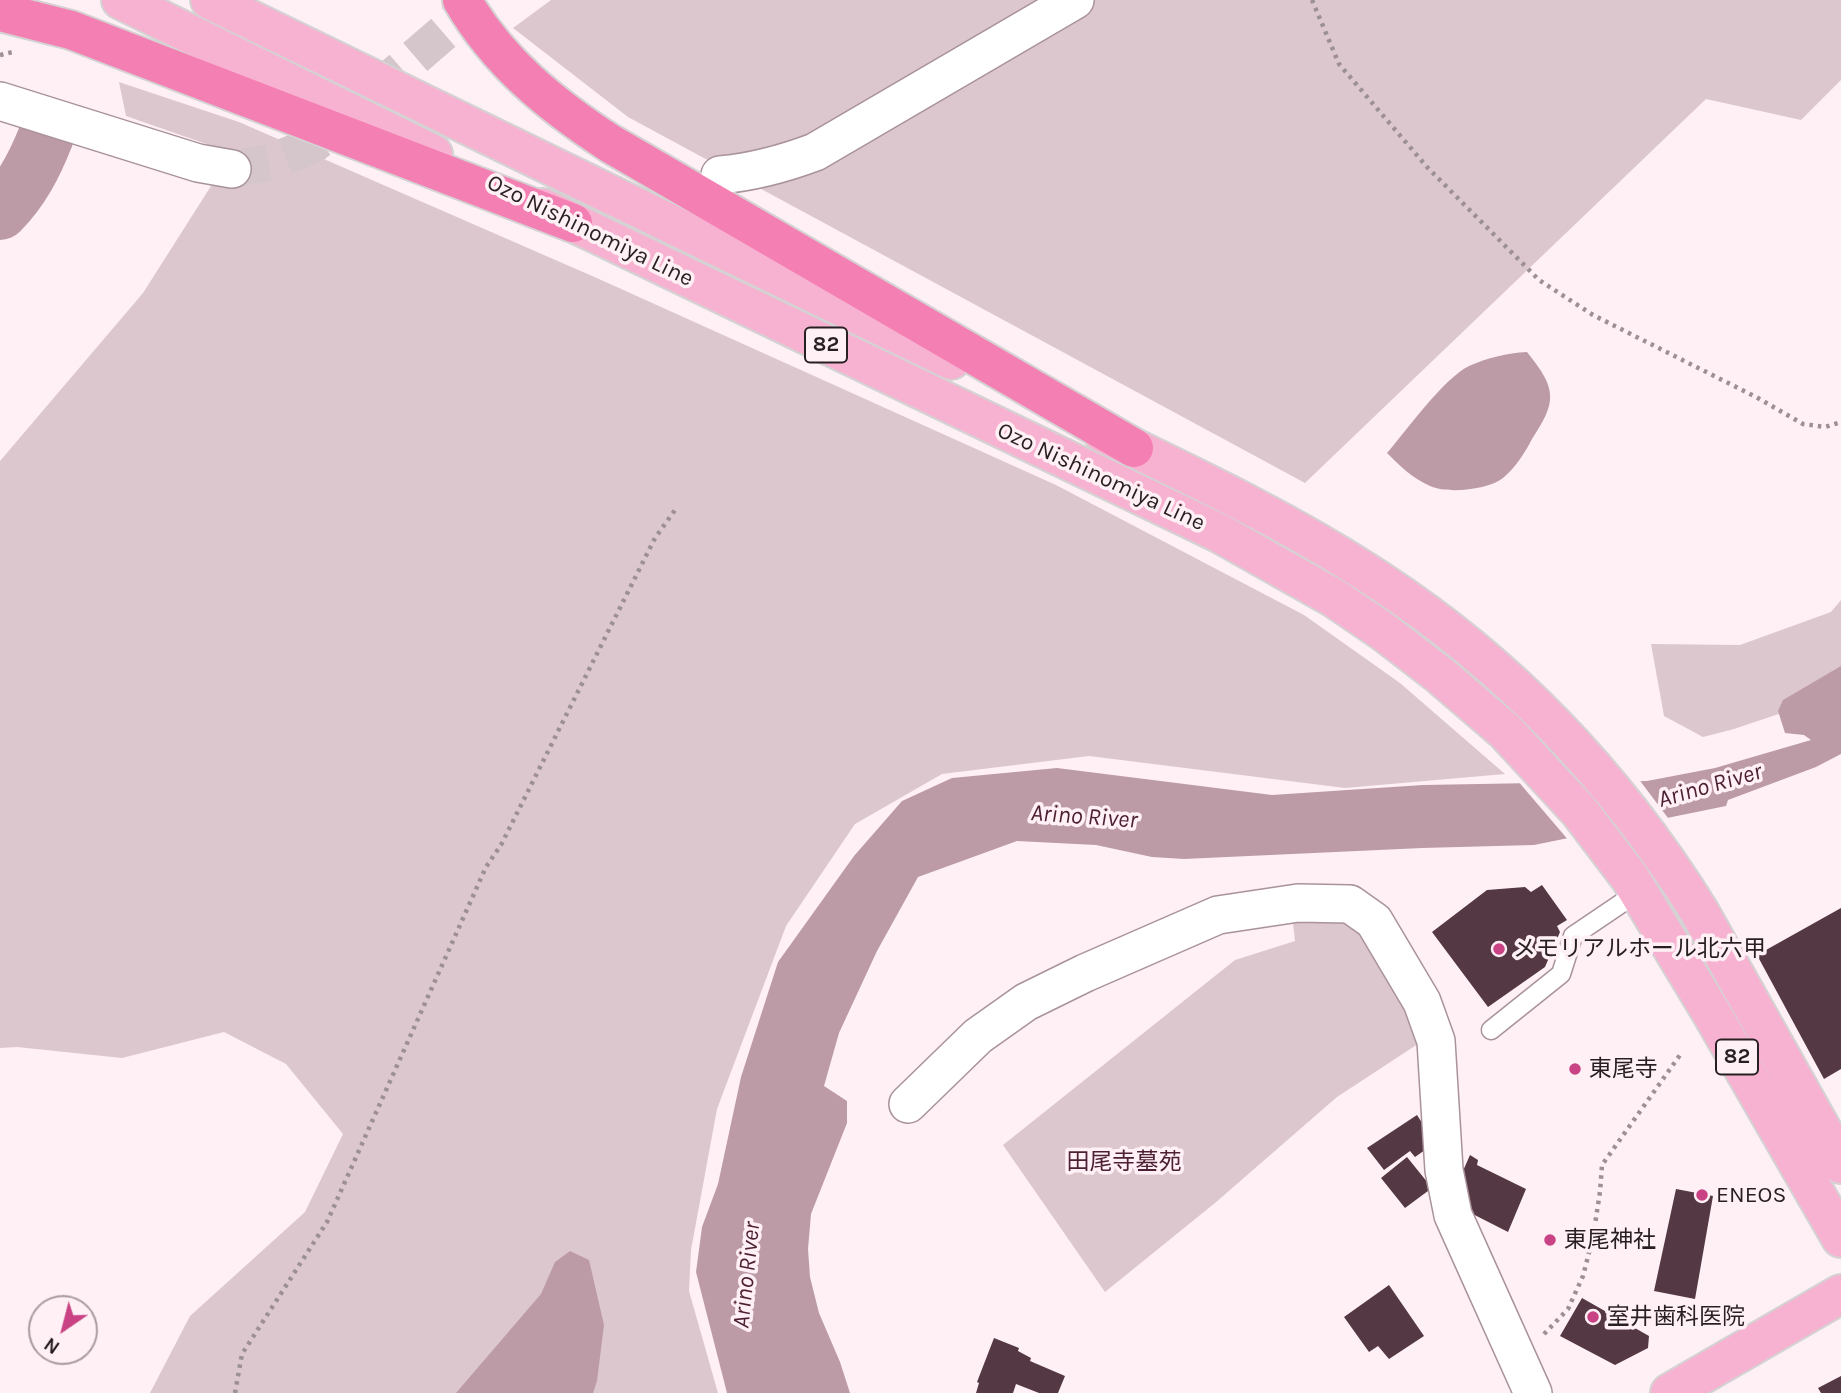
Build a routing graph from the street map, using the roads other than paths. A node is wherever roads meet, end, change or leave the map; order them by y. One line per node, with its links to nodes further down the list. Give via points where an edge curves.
1 (121, 0): 10 (main road, Ozo Nishinomiya Line / 82)
2 (210, 0): 11 (main road, Ozo Nishinomiya Line / 82)
3 (461, 0): 7 (highway, via 499,53 530,85)
4 (1075, 0): 9 (street, via 815,152 749,173)
5 (0, 12): 10 (highway, via 71,30)
6 (0, 101): 8 (street, via 198,163)
7 (611, 144): 9 (highway, via 672,167); 11 (highway)
8 (232, 169)
9 (720, 175)
10 (573, 223): 12 (main road, Ozo Nishinomiya Line / 82, via 1219,533 1334,598 1441,676 1505,731 1579,811)
11 (1134, 448): 15 (main road, Ozo Nishinomiya Line / 82, via 1377,579 1487,661 1554,723 1616,793 1674,870)
12 (1634, 885): 13 (lane, via 1573,936 1561,974); 16 (main road, Ozo Nishinomiya Line / 82)
13 (1491, 1030)
14 (908, 1104): 18 (street, via 978,1036 1026,1002 1084,973 1218,915 1298,903 1350,904 1374,921 1422,1002 1436,1041 1444,1170 1453,1215)
15 (1841, 1164)
16 (1841, 1238)
17 (1841, 1294): 19 (main road)
18 (1527, 1381)
19 (1670, 1393)

